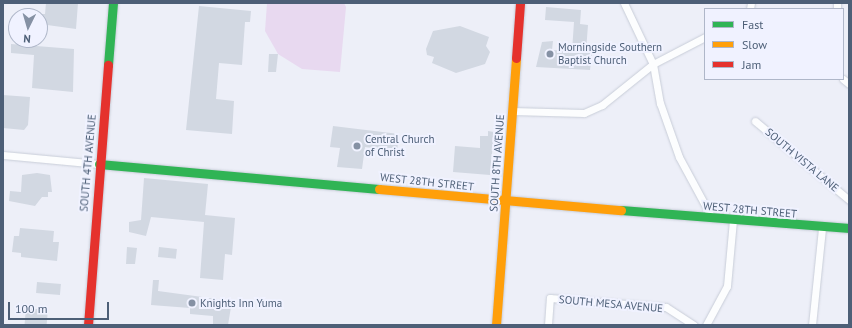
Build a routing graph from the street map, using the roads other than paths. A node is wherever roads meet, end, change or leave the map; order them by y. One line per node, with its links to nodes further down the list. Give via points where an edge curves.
1 (113, 3): 9 (street, SOUTH 4TH AVENUE)
2 (520, 3): 6 (street, SOUTH 8TH AVENUE)
3 (624, 3): 5 (street)
4 (704, 38): 5 (street)
5 (652, 64): 6 (street, via 602,105 584,113); 12 (street, via 660,103 679,157)
6 (512, 111): 11 (street, SOUTH 8TH AVENUE)
7 (755, 121): 10 (street, SOUTH VISTA LANE)
8 (3, 155): 9 (street, WEST 28TH STREET)
9 (99, 164): 11 (street, WEST 28TH STREET); 16 (street, SOUTH 4TH AVENUE)
10 (849, 200)
11 (506, 202): 12 (street, WEST 28TH STREET); 17 (street, SOUTH 8TH AVENUE)
12 (712, 218): 13 (street, WEST 28TH STREET)
13 (733, 220): 14 (street, WEST 28TH STREET); 20 (street, via 728,286)
14 (822, 228): 15 (street, WEST 28TH STREET); 21 (street)
15 (849, 228)
16 (88, 325)
17 (496, 325)
18 (548, 325): 19 (street, SOUTH MESA AVENUE, via 550,298 666,307)
19 (694, 325)
20 (706, 325)
21 (812, 325)

